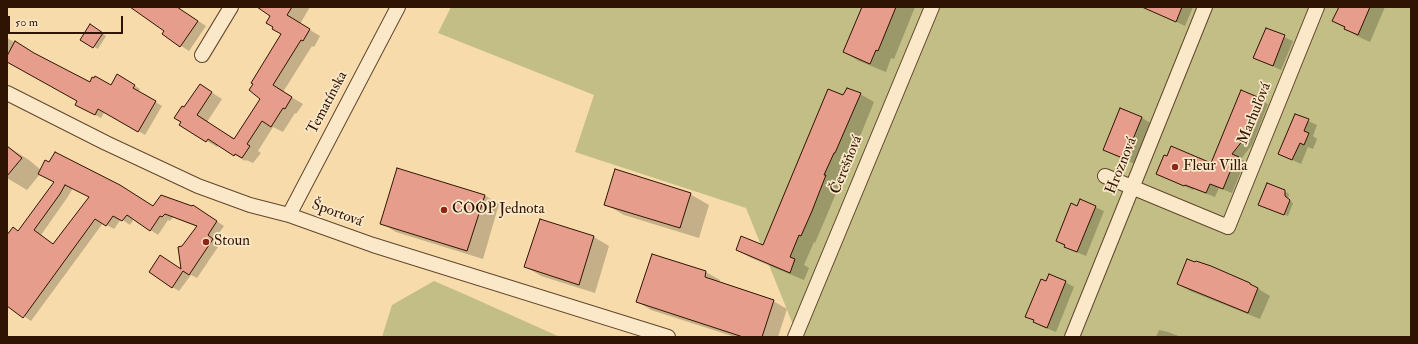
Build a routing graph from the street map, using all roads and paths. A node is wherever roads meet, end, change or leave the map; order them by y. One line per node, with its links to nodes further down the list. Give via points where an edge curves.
1 (398, 7): 10 (street, Tematínska)
2 (932, 7): 12 (street, Čerešňová)
3 (1205, 7): 9 (street, Hroznová)
4 (1317, 7): 9 (street, Marhuľová, via 1228,227)
5 (227, 8): 6 (street)
6 (202, 55)
7 (7, 92): 10 (street, Športová, via 106,143 198,186 250,205)
8 (1105, 176): 9 (street)
9 (1132, 188): 13 (street, Hroznová)
10 (289, 215): 11 (street, Športová, via 380,247)
11 (668, 337)
12 (795, 337)
13 (1072, 337)

